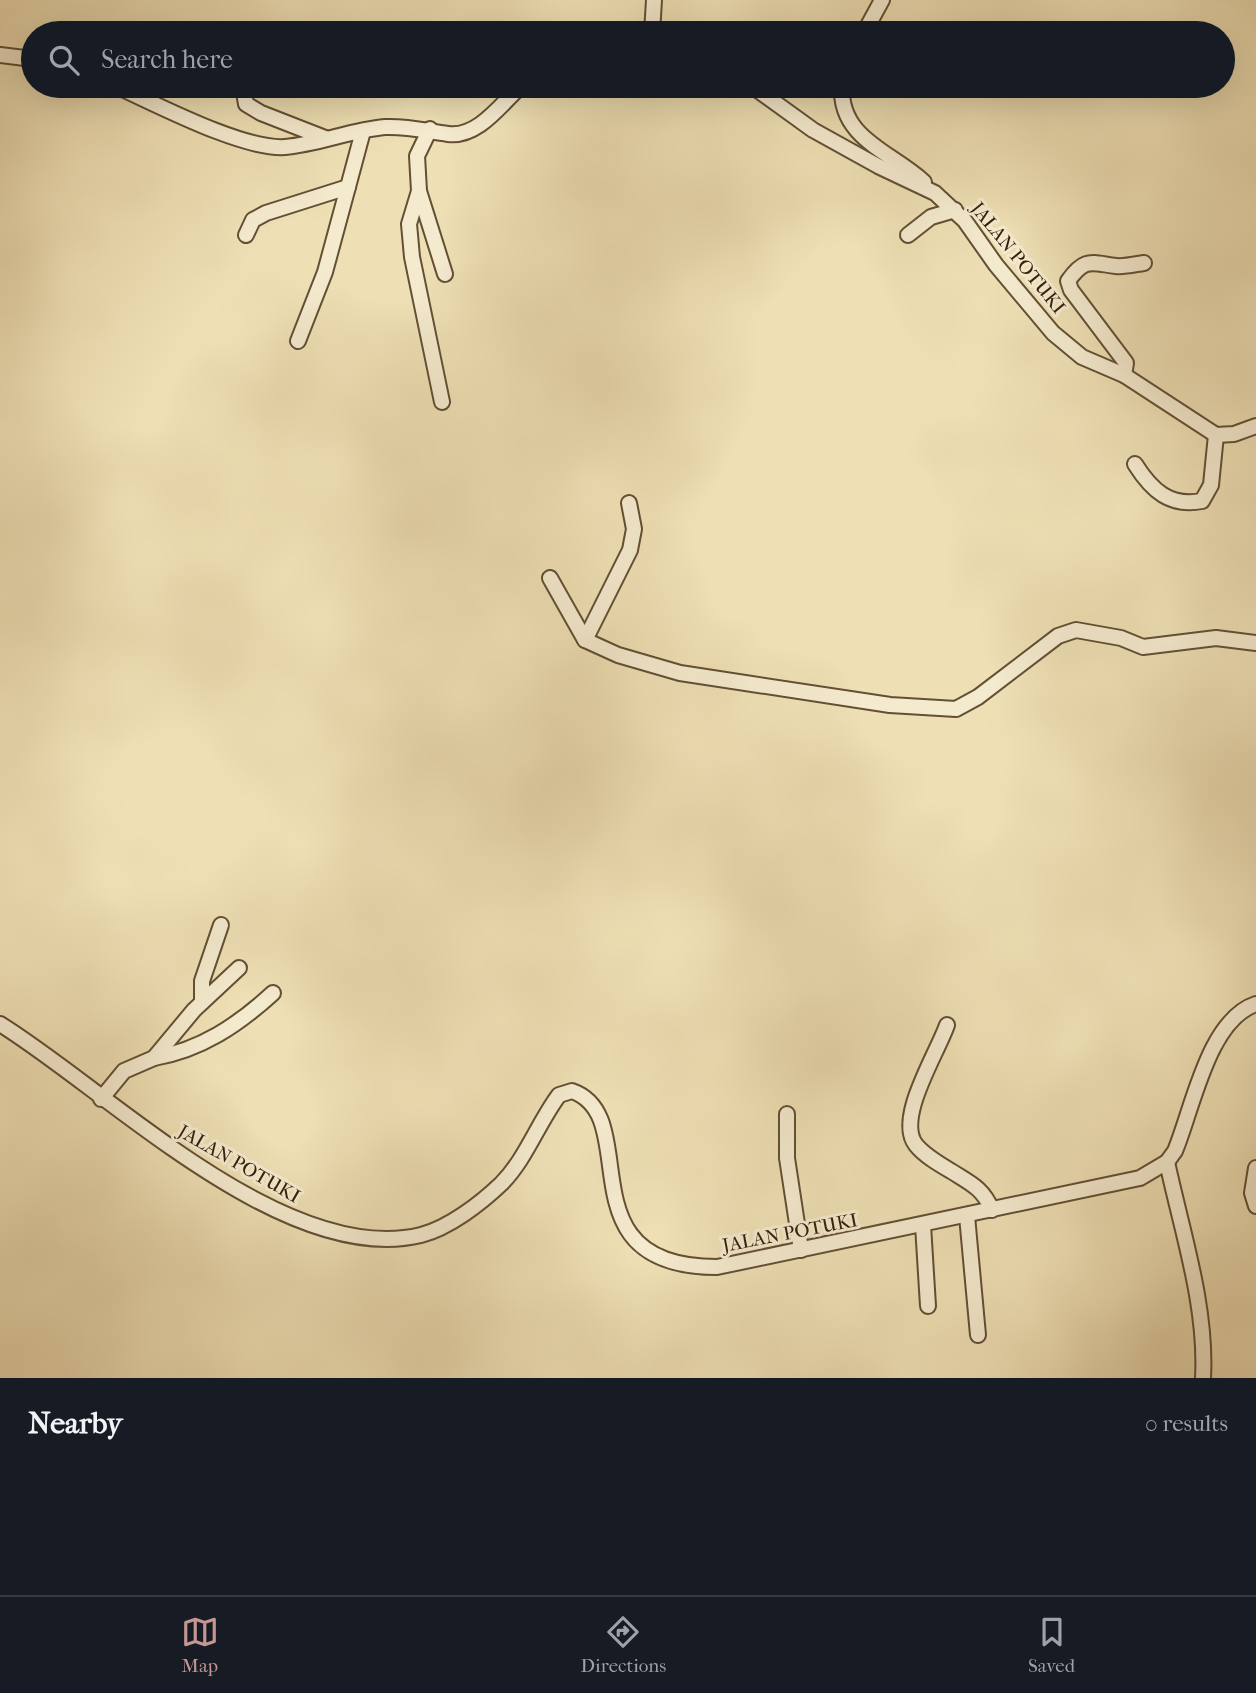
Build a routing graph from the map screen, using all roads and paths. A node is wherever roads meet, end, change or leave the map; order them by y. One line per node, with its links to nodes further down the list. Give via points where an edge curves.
1 (654, 0): 3 (street)
2 (882, 0): 4 (street)
3 (653, 21)
4 (871, 21)
5 (0, 55): 6 (street)
6 (21, 58)
7 (145, 98): 14 (street, via 261,145 284,147)
8 (245, 98): 14 (street, via 246,104 261,113)
9 (509, 98): 12 (street, via 467,132)
10 (769, 98): 17 (street, JALAN POTUKI, via 813,130)
11 (843, 98): 17 (street, via 853,128)
12 (430, 129): 13 (street, via 411,126); 16 (street, via 417,156)
13 (363, 131): 14 (street); 15 (street)
14 (326, 138)
15 (348, 187): 19 (street, via 266,213 253,220); 23 (street, via 325,272)
16 (419, 191): 22 (street); 25 (street, via 409,224 412,257)
17 (935, 193): 18 (street, JALAN POTUKI)
18 (955, 210): 20 (street, via 931,217); 24 (street, JALAN POTUKI, via 1053,333 1082,357)
19 (246, 235)
20 (908, 235)
21 (1144, 262): 24 (street, via 1118,266 1086,263 1068,281 1126,363)
22 (445, 274)
23 (298, 341)
24 (1124, 375): 27 (street, JALAN POTUKI)
25 (442, 402)
26 (1256, 426): 27 (street)
27 (1216, 435): 28 (street, via 1211,485 1202,501 1185,504 1168,497 1149,485)
28 (1135, 464)
29 (629, 503): 31 (street, via 634,529 630,550)
30 (550, 578): 31 (street)
31 (585, 640): 32 (street, via 680,673 890,705 956,709 1058,636 1076,630 1143,647 1216,638)
32 (1256, 643)
33 (221, 925): 36 (street, via 202,981)
34 (239, 968): 36 (street)
35 (273, 993): 40 (street, via 209,1040)
36 (202, 1002): 40 (street)
37 (1256, 1004): 43 (street, via 1239,1012 1221,1035)
38 (0, 1024): 41 (street, JALAN POTUKI, via 33,1044)
39 (947, 1025): 46 (street, via 914,1102 911,1136 923,1152 976,1185)
40 (154, 1058): 41 (street, via 124,1071)
41 (101, 1099): 49 (street, JALAN POTUKI, via 193,1162 286,1215 328,1229 387,1238 425,1234 485,1197 515,1167 559,1095 572,1091 594,1107 620,1216 639,1245 667,1259 708,1267)
42 (787, 1114): 49 (street, via 786,1158)
43 (1167, 1162): 46 (street, JALAN POTUKI, via 1126,1183); 52 (street, via 1200,1314)
44 (1256, 1168): 45 (street, via 1252,1185)
45 (1256, 1206)
46 (992, 1210): 47 (street, JALAN POTUKI)
47 (967, 1216): 48 (street, JALAN POTUKI); 51 (street)
48 (923, 1225): 49 (street, JALAN POTUKI); 50 (street)
49 (801, 1250)
50 (928, 1306)
51 (978, 1335)
52 (1203, 1378)

